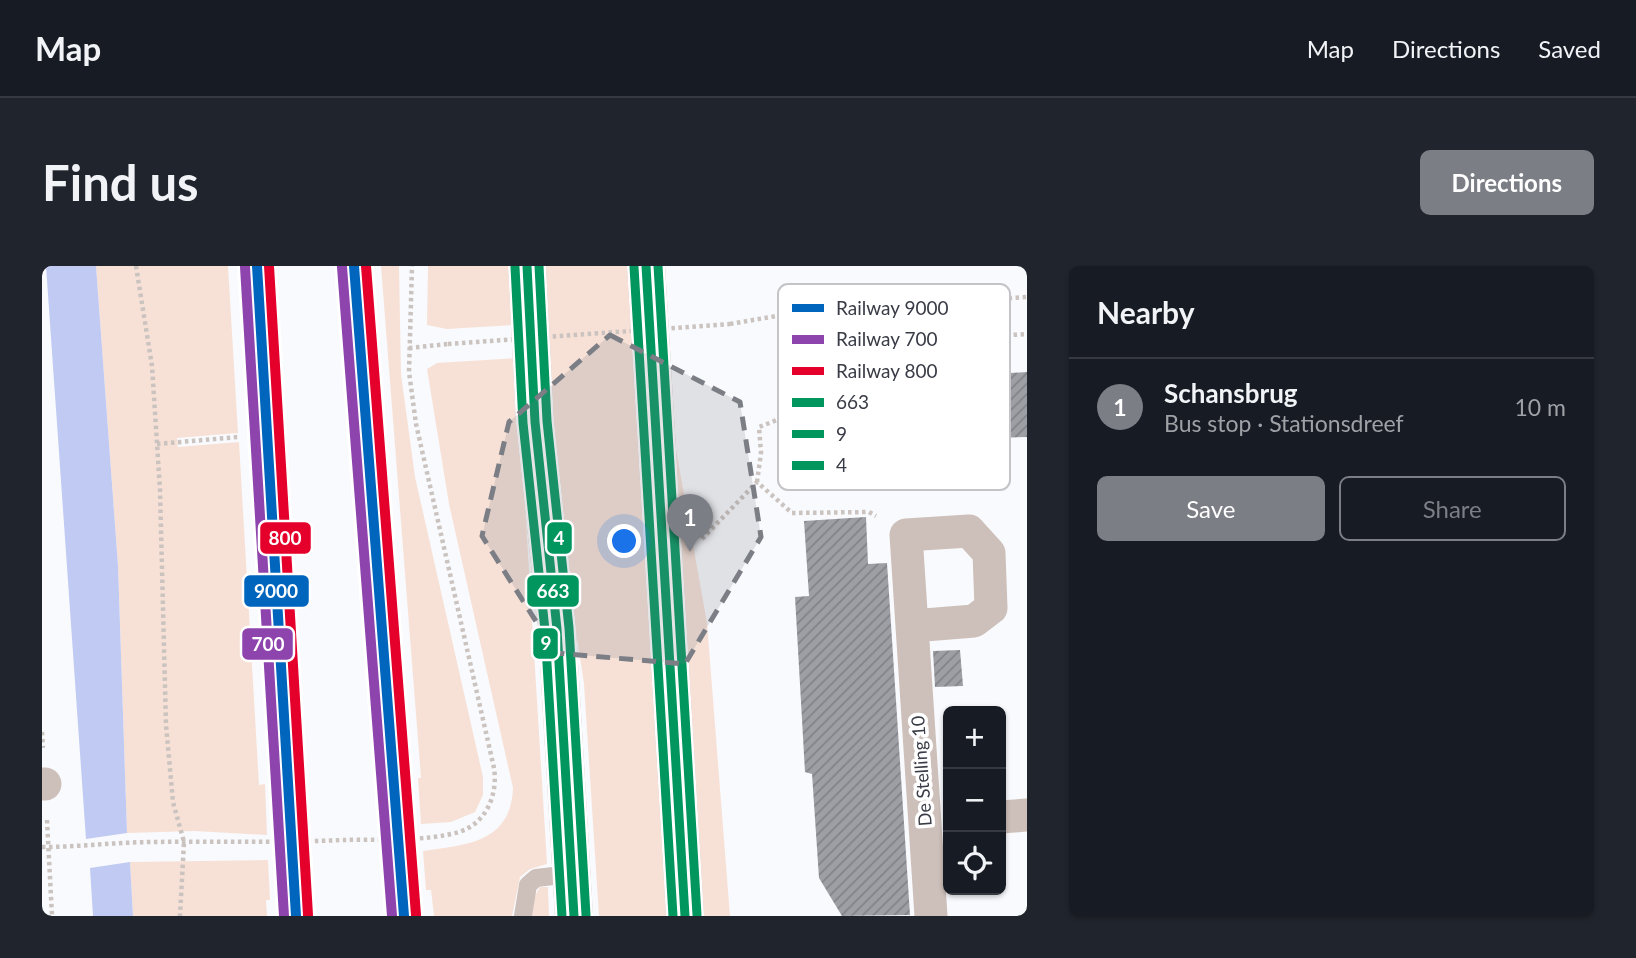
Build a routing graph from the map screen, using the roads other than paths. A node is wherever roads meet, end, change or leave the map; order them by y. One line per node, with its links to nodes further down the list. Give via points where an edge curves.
1 (527, 266): 7 (main road, via 535,422 557,629)
2 (646, 266): 10 (main road)
3 (912, 626): 3 (street, De Stelling 10, via 906,536 969,531 989,553 991,608 974,621); 6 (street, De Stelling 10)
4 (1027, 815): 5 (street)
5 (1006, 817)
6 (936, 821): 11 (street, De Stelling 10)
7 (571, 874): 8 (lane, via 536,878 528,885); 9 (main road)
8 (523, 916)
9 (574, 916)
10 (684, 916)
11 (931, 916)

